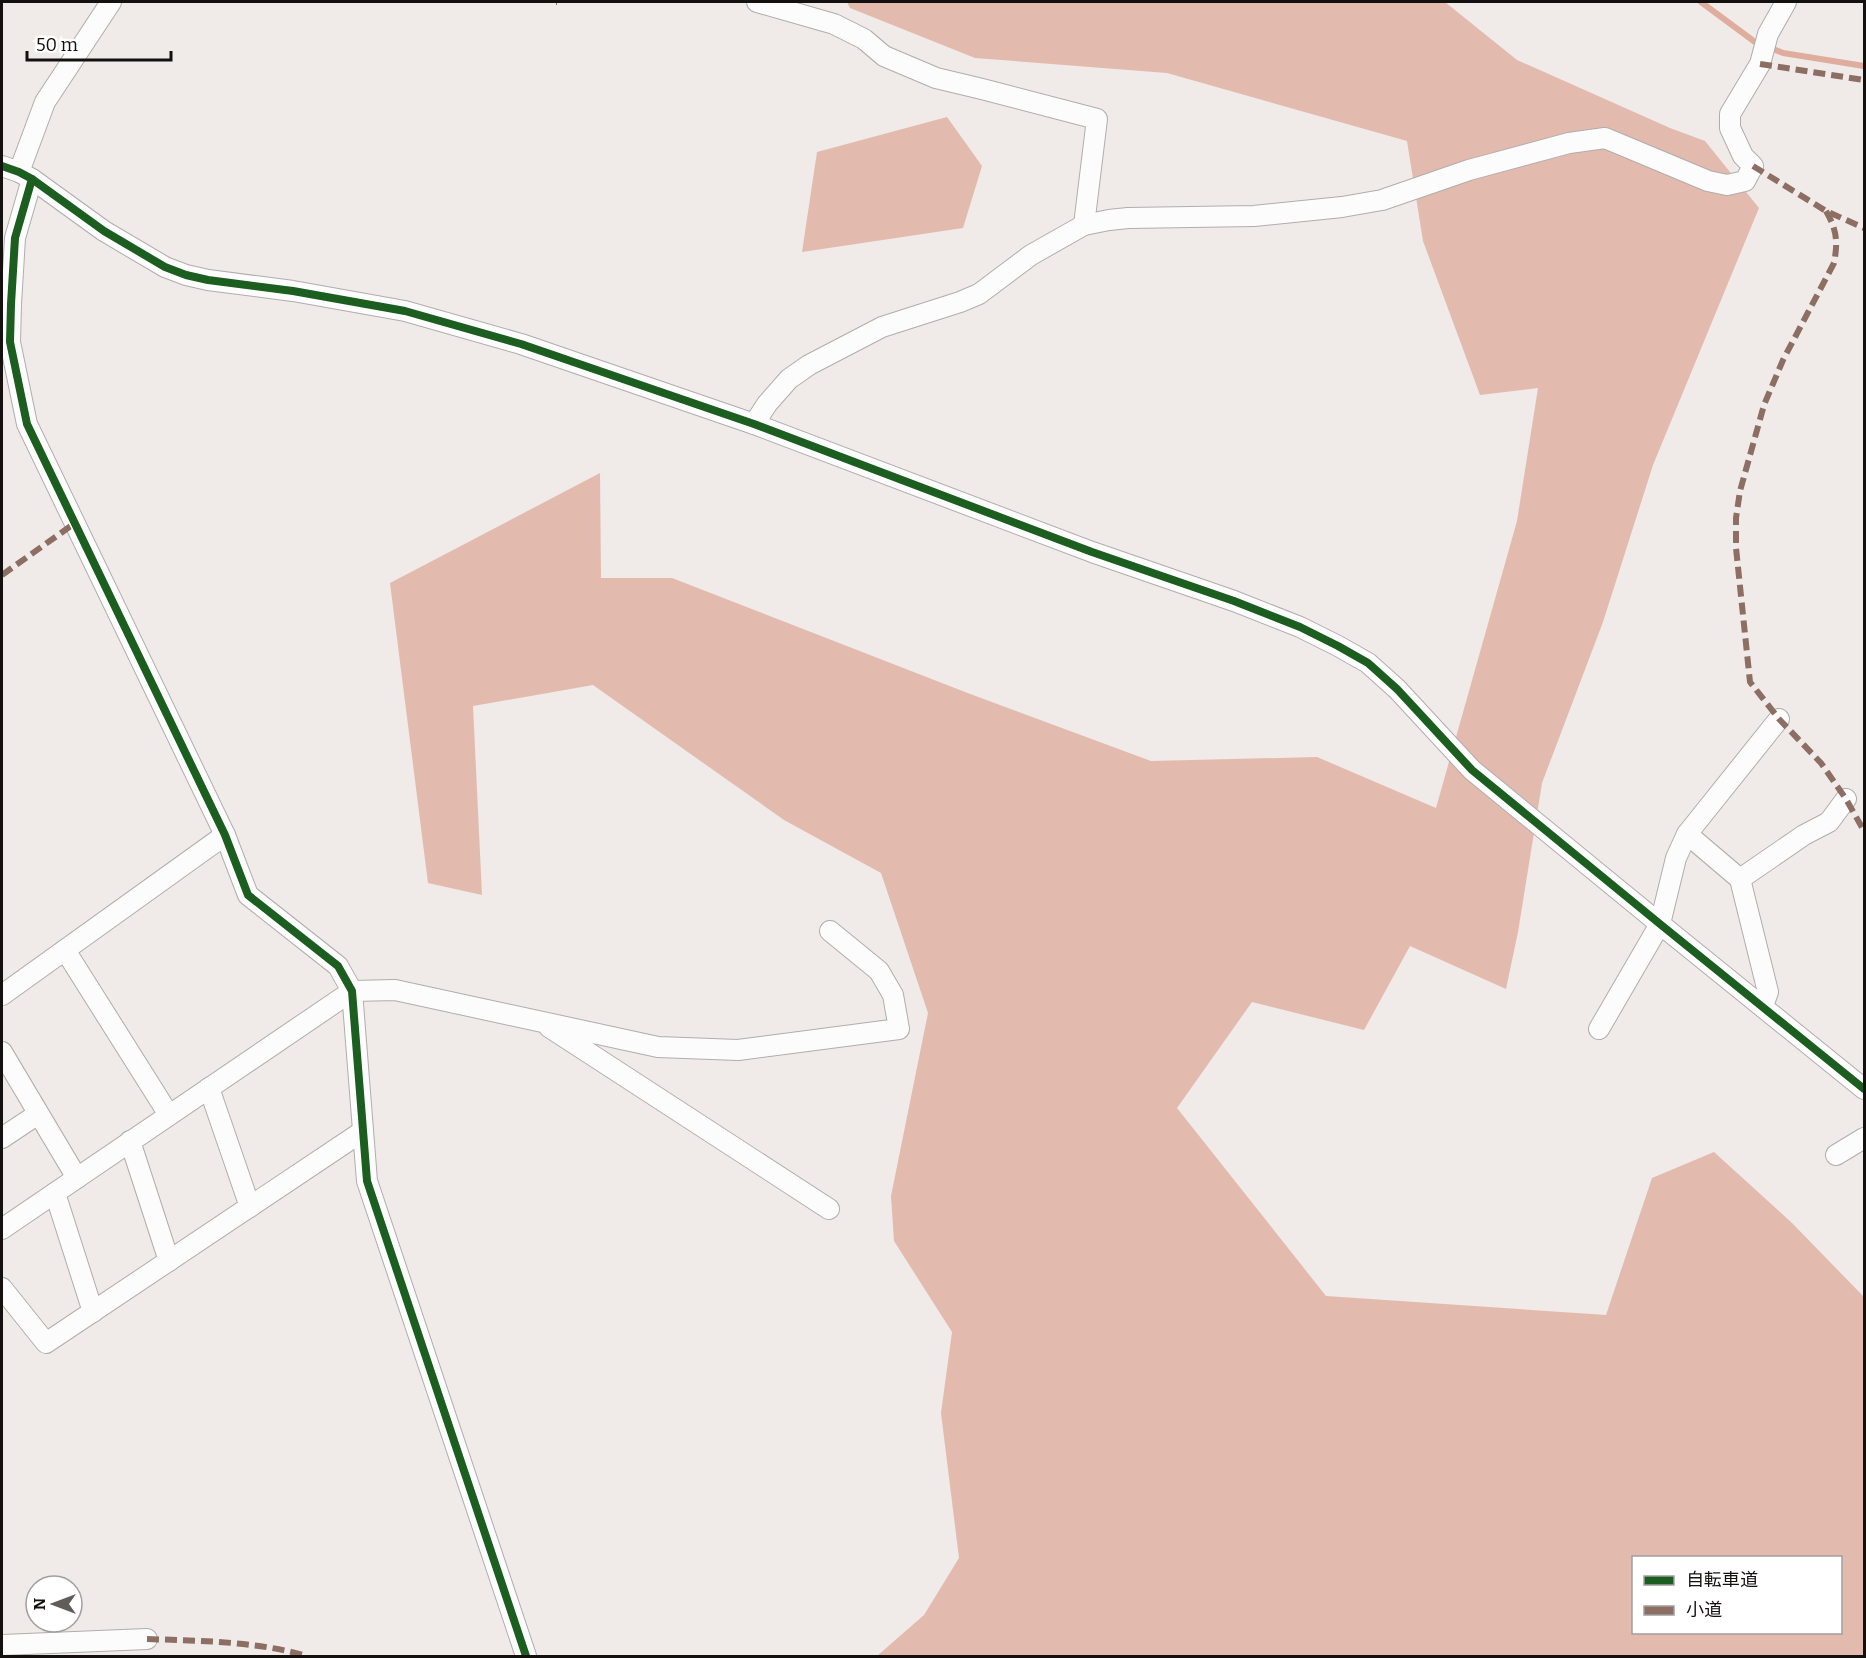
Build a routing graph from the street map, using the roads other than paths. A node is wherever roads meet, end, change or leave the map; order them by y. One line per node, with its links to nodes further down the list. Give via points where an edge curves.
1 (111, 2): 4 (street, via 45,102)
2 (757, 2): 5 (street, via 834,24 864,39 884,56 936,78 1097,119)
3 (1786, 2): 5 (street, via 1768,34 1760,64 1730,114 1730,128 1743,156 1754,166 1745,181 1708,181 1605,138 1569,143 1469,170 1382,200 1342,207 1254,216 1128,218)
4 (17, 172): 6 (street, via 104,231 186,275 405,312 521,344); 10 (street, via 10,342 27,424)
5 (1084, 225): 6 (street, via 1031,255 979,294 882,327 809,365 789,379)
6 (754, 424): 12 (street, via 1092,552 1234,601 1338,646 1368,663 1472,770)
7 (1779, 720): 9 (street)
8 (1846, 798): 11 (street, via 1829,822)
9 (1688, 834): 11 (street); 12 (street, via 1676,858)
10 (225, 835): 14 (street); 15 (street, via 248,895 338,966)
11 (1740, 879): 17 (street, via 1768,992)
12 (1660, 924): 17 (street); 19 (street)
13 (830, 931): 18 (street, via 879,971 893,995 899,1029 738,1050 658,1047)
14 (65, 950): 16 (street); 24 (street)
15 (352, 991): 18 (street, via 395,990); 21 (street); 25 (street)
16 (2, 995)
17 (1763, 1006): 22 (street)
18 (539, 1021): 33 (street)
19 (1599, 1029)
20 (2, 1052): 23 (street)
21 (208, 1088): 24 (street); 32 (street)
22 (1864, 1089)
23 (38, 1114): 26 (street); 30 (street)
24 (169, 1115): 28 (street)
25 (363, 1131): 32 (street); 40 (street, via 367,1181)
26 (2, 1138)
27 (1864, 1138): 29 (street)
28 (130, 1141): 30 (street); 35 (street)
29 (1836, 1155)
30 (77, 1178): 31 (street)
31 (55, 1193): 34 (street); 37 (street)
32 (250, 1206): 35 (street)
33 (829, 1209)
34 (2, 1229)
35 (169, 1261): 37 (street)
36 (2, 1288): 37 (street, via 46,1343)
37 (93, 1312)
38 (147, 1639): 39 (street)
39 (2, 1645)
40 (526, 1656)

